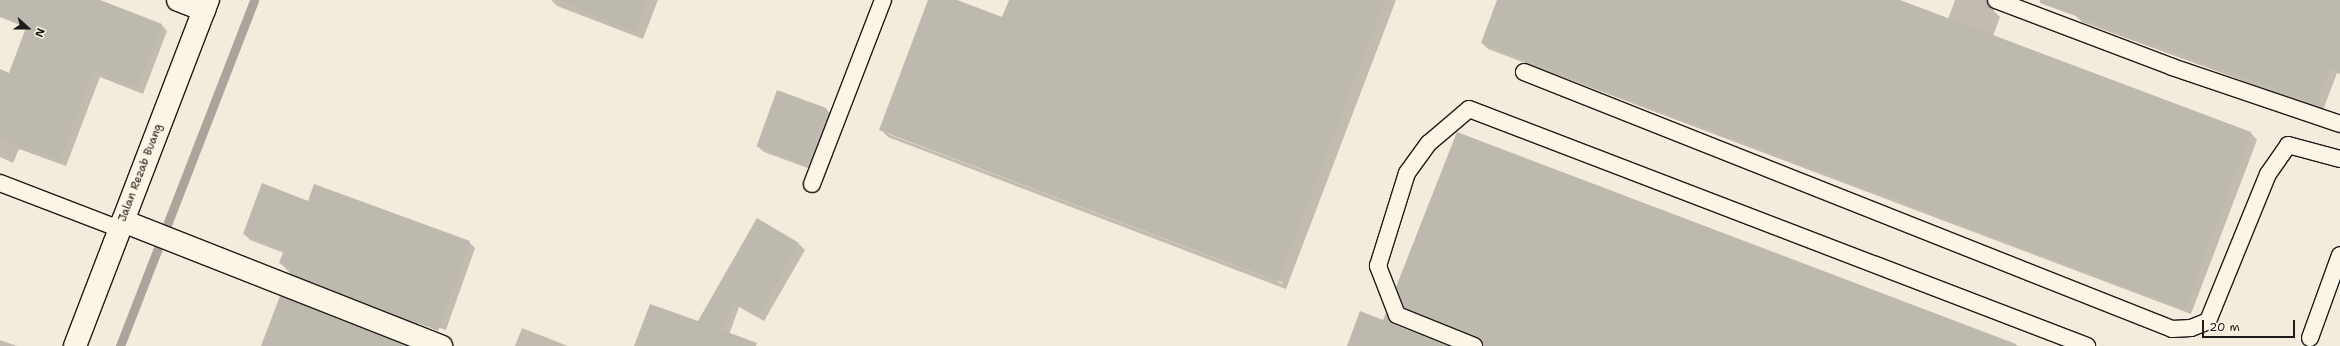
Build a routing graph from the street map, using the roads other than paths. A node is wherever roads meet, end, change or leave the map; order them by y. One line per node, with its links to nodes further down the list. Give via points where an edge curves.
1 (178, 0): 4 (street)
2 (883, 0): 9 (lane)
3 (1996, 0): 6 (lane, via 2172,67)
4 (206, 5): 10 (street, Jalan Rezab Buang)
5 (1524, 72): 7 (lane, via 2172,329 2192,328 2208,321 2268,174 2288,145)
6 (2340, 124)
7 (2340, 160)
8 (0, 183): 10 (lane)
9 (812, 184)
10 (127, 226): 13 (street, Jalan Rezab Buang); 14 (street, via 173,240)
11 (2340, 255): 12 (lane)
12 (2310, 338)
13 (75, 346)
14 (441, 346)
15 (1474, 346): 16 (lane, via 1397,315 1378,266 1407,173 1429,143 1470,109)
16 (2087, 346)

